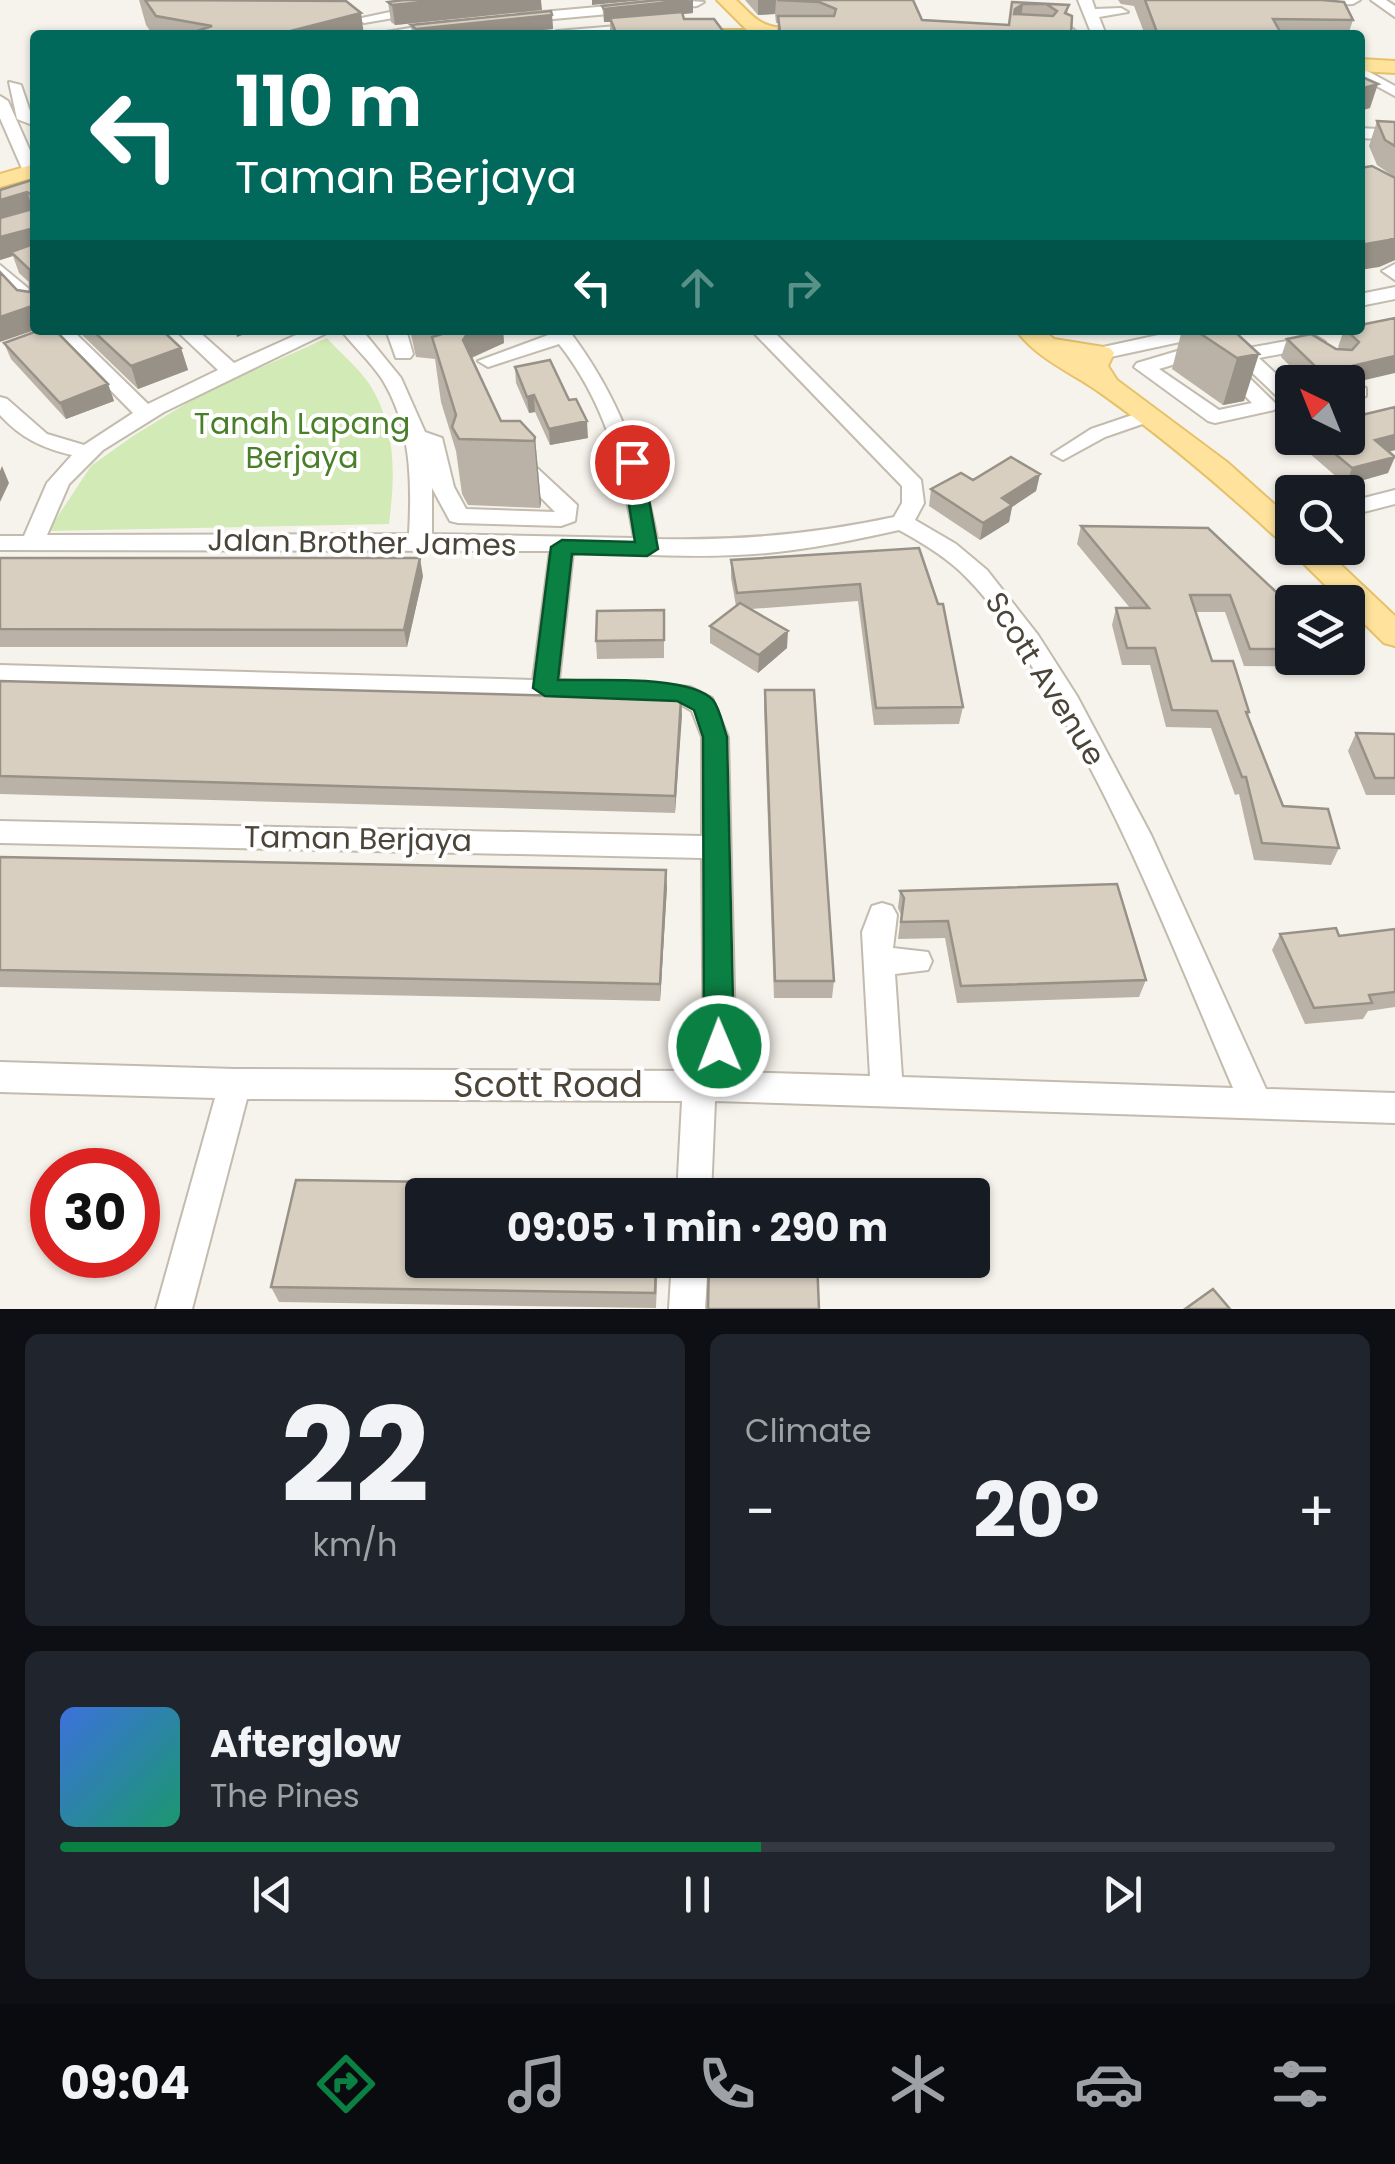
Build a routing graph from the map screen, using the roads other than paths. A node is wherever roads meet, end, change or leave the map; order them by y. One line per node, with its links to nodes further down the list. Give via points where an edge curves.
1 (1353, 0): 3 (street)
2 (1378, 0): 12 (street)
3 (1307, 1): 14 (street)
4 (644, 3): 6 (street); 10 (street)
5 (550, 4): 6 (street)
6 (571, 5): 13 (street); 18 (street)
7 (728, 5): 21 (main road, via 721,24); 22 (main road); 23 (main road)
8 (441, 6): 15 (street)
9 (1088, 6): 11 (street); 24 (street)
10 (701, 9): 20 (street)
11 (1121, 12)
12 (1395, 13)
13 (507, 19)
14 (1330, 20)
15 (371, 25): 16 (street)
16 (454, 26)
17 (659, 26): 19 (street)
18 (586, 30)
19 (618, 30)
20 (687, 30)
21 (695, 30)
22 (744, 30)
23 (767, 30)
24 (1097, 30)
25 (1395, 66): 26 (main road)
26 (1365, 68)
27 (1365, 71): 29 (street)
28 (7, 87): 31 (street)
29 (1395, 92)
30 (0, 102): 34 (street)
31 (30, 120)
32 (1365, 133): 33 (street)
33 (1395, 135)
34 (30, 170)
35 (30, 179): 36 (main road)
36 (0, 181)
37 (30, 181): 38 (street)
38 (0, 196)
39 (6, 268): 41 (street)
40 (1395, 293): 42 (street)
41 (30, 299)
42 (1365, 299)
43 (61, 335): 67 (street)
44 (191, 335): 63 (street)
45 (309, 335): 63 (street)
46 (356, 335): 69 (street, via 401,396)
47 (397, 335): 60 (street)
48 (514, 335): 57 (street)
49 (555, 335): 57 (street)
50 (561, 335): 81 (street, via 624,440)
51 (766, 335): 76 (street, via 913,484 913,503)
52 (1170, 335): 58 (street)
53 (1179, 335): 56 (street)
54 (1222, 335): 61 (street)
55 (1038, 338): 58 (main road); 65 (main road)
56 (1205, 340): 56 (street, via 1211,352 1267,406 1215,417 1144,367)
57 (526, 348): 62 (street)
58 (1101, 353): 65 (main road, via 1095,366)
59 (1331, 353): 61 (street, via 1308,341)
60 (403, 354)
61 (1244, 355): 64 (street)
62 (488, 362)
63 (232, 372): 67 (street)
64 (1275, 384)
65 (1105, 397): 68 (main road)
66 (0, 403): 71 (street, via 42,442)
67 (147, 415): 71 (street)
68 (1136, 420): 72 (street); 75 (main road)
69 (417, 436): 70 (street, via 435,442 443,486 458,516 567,516 566,505); 77 (street, via 423,461)
70 (504, 446)
71 (90, 452): 78 (street, via 54,490)
72 (1063, 454)
73 (1395, 497): 74 (street)
74 (1365, 505)
75 (1275, 517)
76 (902, 522): 81 (street, Jalan Brother James, via 766,545); 95 (street, Scott Avenue, via 986,583 1052,680 1140,845)
77 (420, 541): 78 (street, Jalan Brother James); 80 (street, Jalan Brother James)
78 (33, 542): 79 (street, Jalan Brother James)
79 (0, 543)
80 (562, 547): 81 (street, Jalan Brother James); 85 (street)
81 (647, 549)
82 (1323, 565): 83 (main road)
83 (1395, 636)
84 (0, 674): 85 (street)
85 (545, 688): 87 (street, via 681,693 704,705 715,737)
86 (0, 832): 87 (street, Taman Berjaya)
87 (715, 846): 93 (street)
88 (882, 914): 90 (street)
89 (918, 960): 90 (street)
90 (880, 961): 94 (street)
91 (0, 1076): 92 (street, Scott Road)
92 (235, 1084): 93 (street, Scott Road); 99 (street)
93 (710, 1086): 94 (street, Scott Road); 97 (street)
94 (887, 1091): 95 (street, Scott Road)
95 (1256, 1103): 96 (street, Scott Road)
96 (1395, 1108)
97 (696, 1178)
98 (689, 1278): 100 (street)
99 (174, 1309)
100 (687, 1309)

